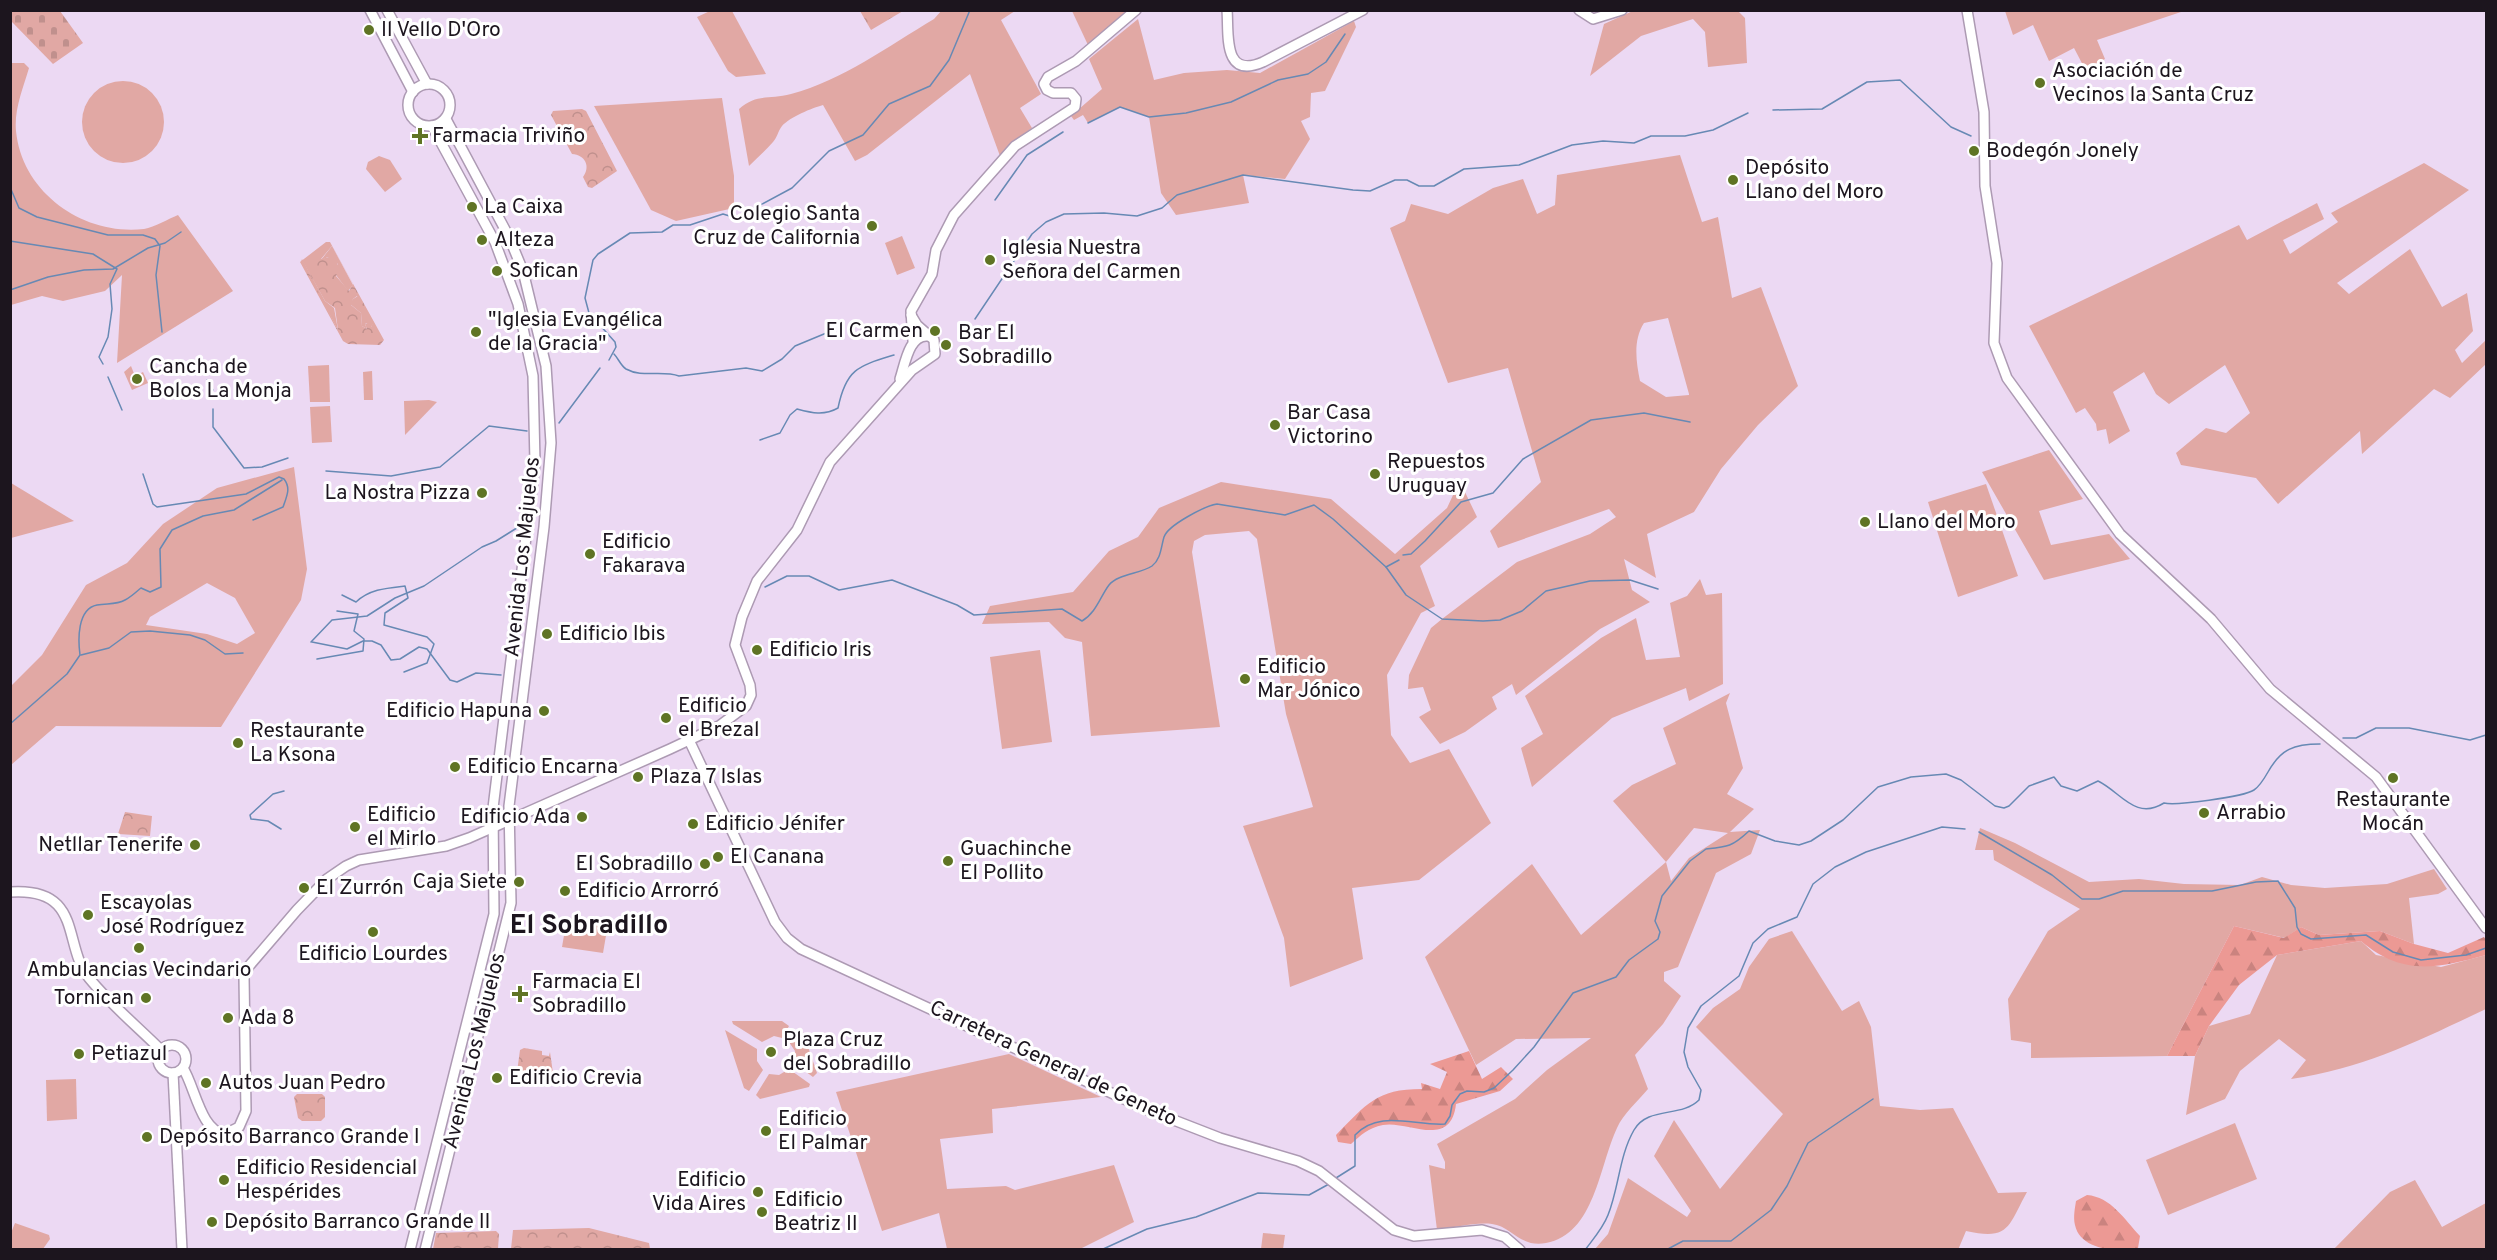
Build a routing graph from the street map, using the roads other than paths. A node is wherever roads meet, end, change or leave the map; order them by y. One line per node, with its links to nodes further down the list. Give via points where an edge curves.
1 (370, 10): 10 (main road)
2 (387, 10): 9 (main road)
3 (1136, 10): 13 (main road, via 1076,61 1048,77 1044,84 1047,90 1071,93 1076,99 1075,106 1015,146 954,215 939,241 932,274)
4 (1227, 10): 5 (main road, via 1229,50 1239,62 1250,66)
5 (1363, 10)
6 (1579, 10): 7 (main road, via 1593,19)
7 (1622, 10)
8 (1966, 10): 24 (main road, via 1984,112 1985,186 1997,263 1994,343 2007,378 2120,534 2211,619 2270,689 2376,777)
9 (427, 84): 10 (main road); 11 (main road, via 448,95)
10 (413, 93): 12 (main road, via 408,106 412,116 417,122)
11 (446, 118): 12 (main road); 19 (main road, Avenida Los Majuelos, via 509,237 531,297 549,393 551,444)
12 (432, 126): 18 (main road, Avenida Los Majuelos, via 495,242 518,304 531,362 536,421)
13 (911, 315): 14 (main road); 15 (main road)
14 (928, 336): 15 (main road, via 919,337); 16 (main road, via 936,350 932,358)
15 (912, 346): 16 (main road, via 916,359); 17 (main road)
16 (924, 361): 17 (main road)
17 (899, 383): 20 (main road, via 830,462 797,530 750,595 735,645 750,685 746,706 719,726)
18 (528, 537): 19 (main road); 22 (main road, Avenida Los Majuelos)
19 (542, 538): 21 (main road, Avenida Los Majuelos)
20 (689, 740): 21 (main road); 31 (main road, Carretera General de Geneto, via 775,922 801,949 1149,1110 1220,1138 1298,1161 1319,1171 1394,1230 1414,1236 1482,1230 1505,1237)
21 (508, 821): 22 (main road); 30 (main road, Avenida Los Majuelos, via 511,903)
22 (492, 828): 26 (main road, via 446,846 359,860 346,866 327,879 268,943 244,976 246,1111 236,1130 221,1134 209,1126); 29 (main road, Avenida Los Majuelos, via 494,914)
23 (10, 892): 25 (main road, via 33,894 58,907 68,922 85,973)
24 (2487, 928)
25 (162, 1051): 26 (main road, via 178,1047 186,1056); 27 (main road, via 159,1065)
26 (183, 1068): 27 (main road)
27 (173, 1073): 28 (main road)
28 (182, 1250)
29 (410, 1250)
30 (425, 1250)
31 (1520, 1250)

